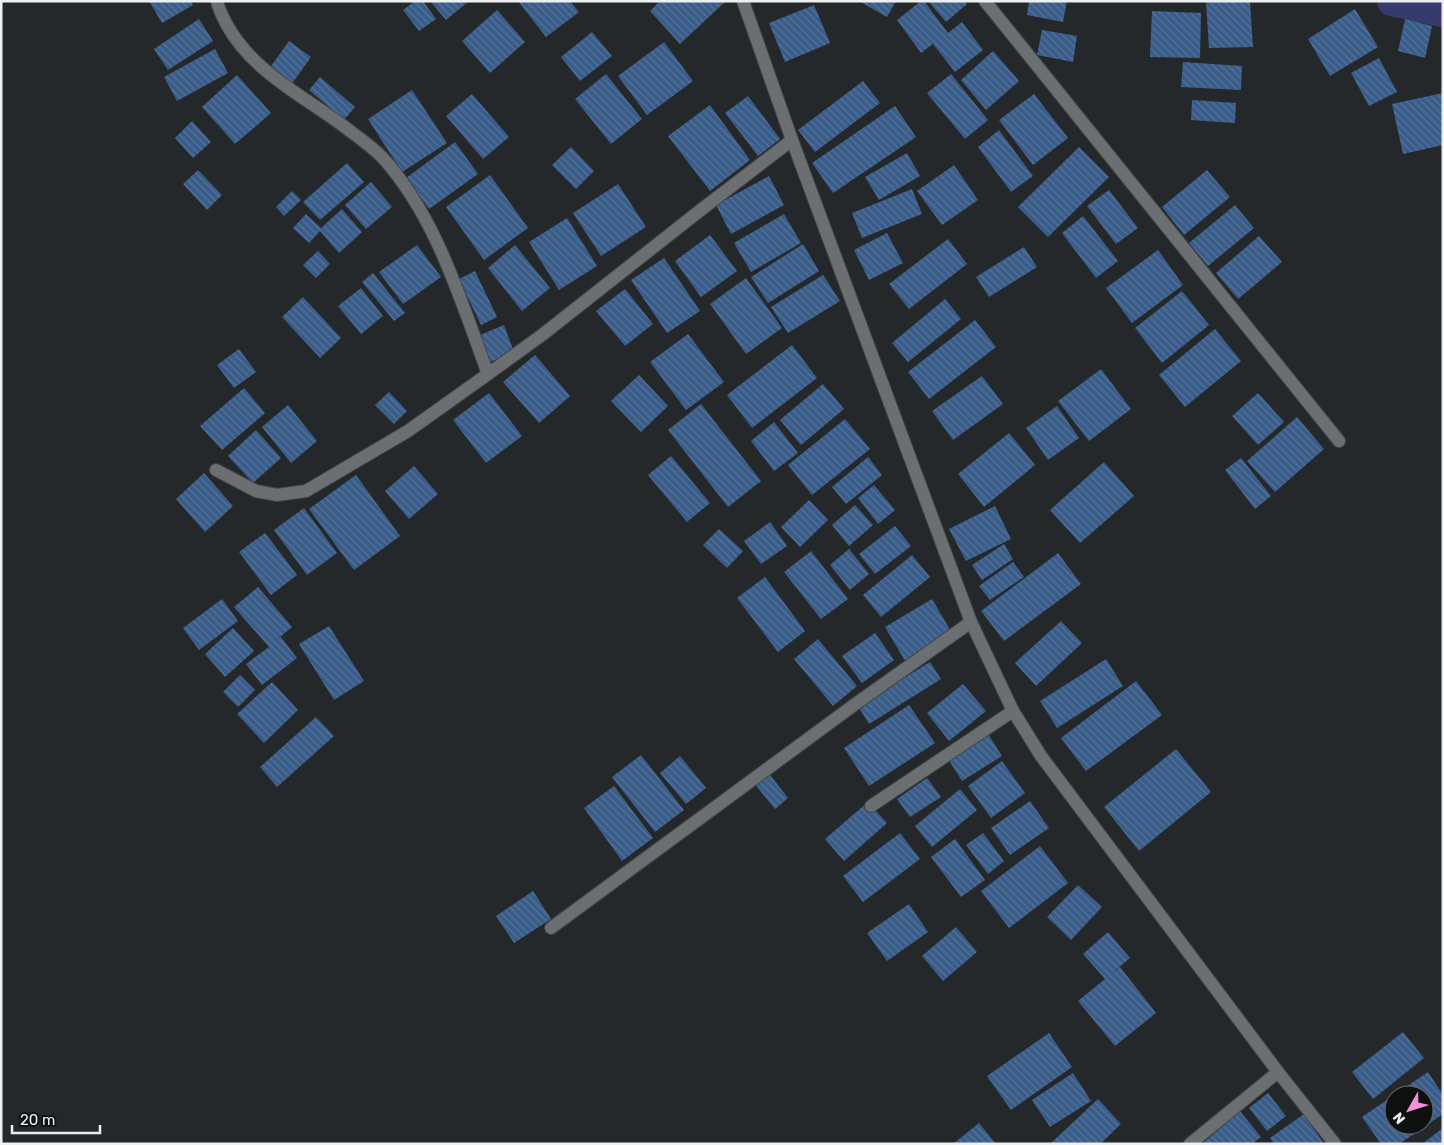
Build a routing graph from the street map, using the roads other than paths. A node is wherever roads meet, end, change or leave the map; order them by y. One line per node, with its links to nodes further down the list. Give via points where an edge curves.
1 (217, 1): 5 (street, via 234,38 258,64 363,141 407,189 450,270)
2 (743, 1): 4 (street)
3 (985, 1): 6 (street)
4 (792, 140): 5 (street); 8 (street)
5 (488, 374): 7 (street, via 408,431 306,492 277,495 256,491)
6 (1339, 442)
7 (216, 470)
8 (971, 622): 9 (street); 11 (street)
9 (1012, 711): 10 (street); 12 (street, via 1041,756)
10 (871, 806)
11 (551, 928)
12 (1278, 1072): 13 (street); 14 (street)
13 (1190, 1144)
14 (1335, 1144)

